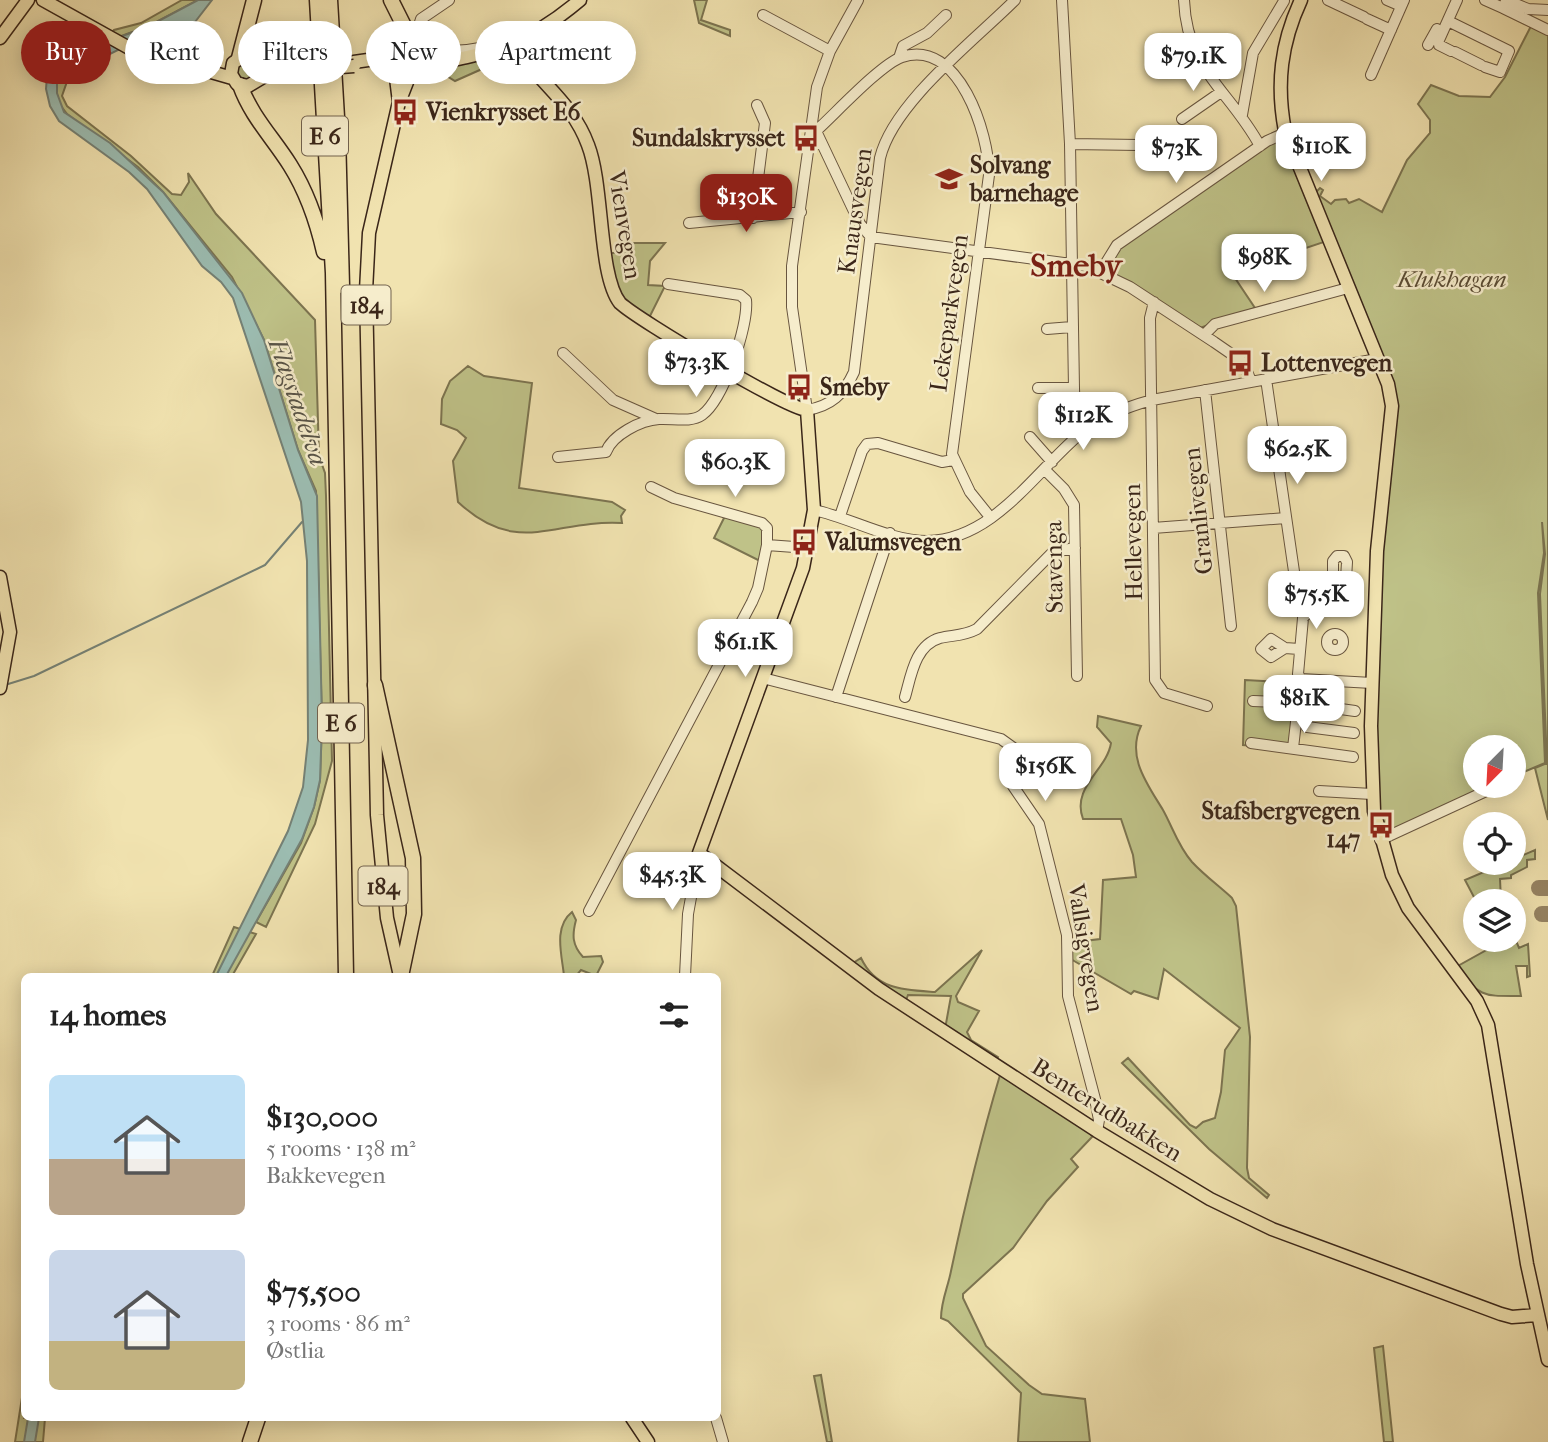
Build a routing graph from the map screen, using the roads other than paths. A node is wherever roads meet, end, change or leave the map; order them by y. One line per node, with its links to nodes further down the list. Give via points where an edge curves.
1 (28, 0): 30 (main road)
2 (41, 0): 30 (main road); 32 (main road)
3 (254, 0): 38 (highway)
4 (317, 0): 67 (highway, E 6)
5 (330, 0): 132 (highway, E 6, via 341,187)
6 (391, 0): 25 (highway)
7 (449, 0): 33 (street, via 421,19 416,35 424,44 441,49)
8 (580, 0): 26 (main road)
9 (859, 0): 34 (street)
10 (1015, 0): 43 (street, Knausvegen)
11 (1062, 0): 58 (street)
12 (1184, 0): 50 (street, via 1192,47)
13 (1301, 0): 56 (main road, via 1280,66)
14 (1328, 0): 28 (street)
15 (1387, 0): 20 (street)
16 (1450, 0): 31 (street)
17 (1457, 0): 27 (street)
18 (1485, 0): 21 (street)
19 (1284, 1): 53 (street, via 1253,52)
20 (1403, 3): 28 (street)
21 (1505, 3): 22 (street); 29 (street)
22 (1548, 10)
23 (763, 15): 34 (street)
24 (946, 15): 36 (street, via 903,46)
25 (402, 21)
26 (554, 21)
27 (1448, 21): 27 (street, via 1510,51 1500,72 1439,43)
28 (1391, 30): 44 (street)
29 (1548, 30)
30 (4, 34)
31 (1428, 45)
32 (125, 46)
33 (475, 47)
34 (830, 51): 55 (street, via 817,87)
35 (475, 56): 37 (main road)
36 (899, 58): 43 (street, via 928,57); 55 (street)
37 (462, 59)
38 (236, 60): 40 (main road); 46 (main road)
39 (366, 61): 41 (main road)
40 (224, 63)
41 (354, 64): 42 (main road)
42 (366, 66)
43 (946, 68): 63 (street, Knausvegen, via 904,110 884,144); 64 (street, Lekeparkvegen, via 974,105 988,150)
44 (1371, 75)
45 (224, 77): 46 (main road)
46 (236, 82): 67 (highway, E 6, via 301,183)
47 (395, 84): 51 (main road, 184)
48 (406, 84): 51 (main road, 184)
49 (548, 84): 76 (main road, Vienvegen, via 572,112 588,144 616,298 633,314)
50 (1221, 92): 53 (street); 54 (street)
51 (399, 102): 112 (main road, 184, via 371,223 366,266)
52 (757, 104): 61 (street, via 765,123)
53 (1242, 115): 59 (street)
54 (1182, 119)
55 (813, 131): 60 (street); 63 (street)
56 (1285, 133): 59 (street); 69 (main road)
57 (1157, 135): 58 (street, via 1139,145)
58 (1070, 144): 65 (street)
59 (1260, 146): 66 (street, via 1117,245)
60 (801, 212): 61 (street); 83 (street, via 791,292)
61 (753, 218): 62 (street)
62 (689, 223)
63 (871, 237): 64 (street); 83 (street, Knausvegen, via 854,372 841,395)
64 (979, 251): 65 (street); 88 (street, Lekeparkvegen)
65 (1071, 264): 66 (street); 71 (street)
66 (1101, 271): 70 (street)
67 (332, 273): 131 (highway, E 6)
68 (668, 284): 76 (street, via 740,295 746,300 744,335)
69 (1348, 288): 73 (street, via 1214,324); 75 (main road)
70 (1154, 302): 73 (street); 82 (street, Hellevegen, via 1150,318)
71 (1072, 327): 72 (street); 80 (street)
72 (1046, 329)
73 (1204, 335): 78 (street, via 1243,362)
74 (563, 353): 84 (street, via 613,400)
75 (1377, 359): 77 (street); 111 (main road, via 1388,384 1393,417 1379,525)
76 (729, 370): 83 (main road, Vienvegen); 84 (street, via 702,415)
77 (1266, 379): 78 (street); 94 (street)
78 (1251, 381): 81 (street)
79 (1038, 388): 80 (street)
80 (1074, 388): 85 (street)
81 (1205, 390): 82 (street); 95 (street, Granlivegen)
82 (1152, 400): 85 (street, via 1117,411); 96 (street, Hellevegen)
83 (807, 410): 91 (main road)
84 (656, 419): 87 (street, via 615,438 610,454)
85 (1081, 434): 89 (street)
86 (1030, 437): 89 (street)
87 (558, 457)
88 (953, 460): 92 (street, via 942,462 878,443 867,444); 93 (street)
89 (1048, 465): 93 (street); 100 (street, Stavenga, via 1074,505)
90 (652, 487): 98 (street, via 674,498 762,523 767,528)
91 (814, 510): 92 (street); 99 (main road)
92 (840, 516): 97 (street)
93 (990, 517): 97 (street, via 976,529 943,540 923,541)
94 (1286, 518): 95 (street); 103 (street)
95 (1220, 523): 96 (street); 104 (street, Granlivegen)
96 (1153, 528): 118 (street, Hellevegen, via 1155,680 1164,693)
97 (890, 533): 113 (street)
98 (767, 545): 99 (street); 130 (street, via 752,602)
99 (808, 548): 108 (main road, via 798,588)
100 (1075, 548): 107 (street, Stavenga); 114 (street, via 1053,552 976,629 924,647)
101 (0, 578): 110 (main road, via 10,632)
102 (1333, 584): 106 (street, via 1303,618)
103 (1298, 598)
104 (1231, 626)
105 (1285, 648): 106 (street)
106 (1299, 649): 109 (street)
107 (1076, 676)
108 (763, 678): 113 (street, Vallsigvegen); 129 (main road)
109 (1301, 680): 111 (street); 116 (street)
110 (2, 683)
111 (1372, 683): 126 (main road)
112 (375, 685): 133 (main road, 184, via 381,868); 134 (highway, E 6, via 415,873 412,927)
113 (836, 697): 136 (street, Vallsigvegen, via 1001,739 1014,749 1013,786 1039,824 1067,935 1068,996 1095,1099)
114 (905, 697)
115 (1253, 701): 116 (street)
116 (1297, 703): 123 (street)
117 (1312, 705): 119 (street)
118 (1207, 706)
119 (1355, 711)
120 (1307, 727): 121 (street)
121 (1354, 733)
122 (1251, 743): 123 (street)
123 (1293, 748): 124 (street)
124 (1353, 757)
125 (1319, 792): 126 (street)
126 (1372, 794): 128 (main road)
127 (1471, 798): 128 (street)
128 (1380, 840): 137 (main road, via 1408,908 1476,1001 1488,1025)
129 (699, 853): 135 (street, via 688,914); 136 (main road, Benterudbakken, via 879,989)
130 (589, 911)
131 (346, 973)
132 (355, 973)
133 (399, 973)
134 (401, 973)
135 (685, 973)
136 (1097, 1131): 137 (main road, Benterudbakken, via 1257,1223 1501,1314)
137 (1537, 1315): 138 (main road)
138 (1548, 1360)
139 (257, 1421): 143 (highway)
140 (266, 1421): 144 (highway)
141 (634, 1421): 145 (main road)
142 (717, 1421): 146 (street)
143 (250, 1442)
144 (260, 1442)
145 (648, 1442)
146 (723, 1442)

